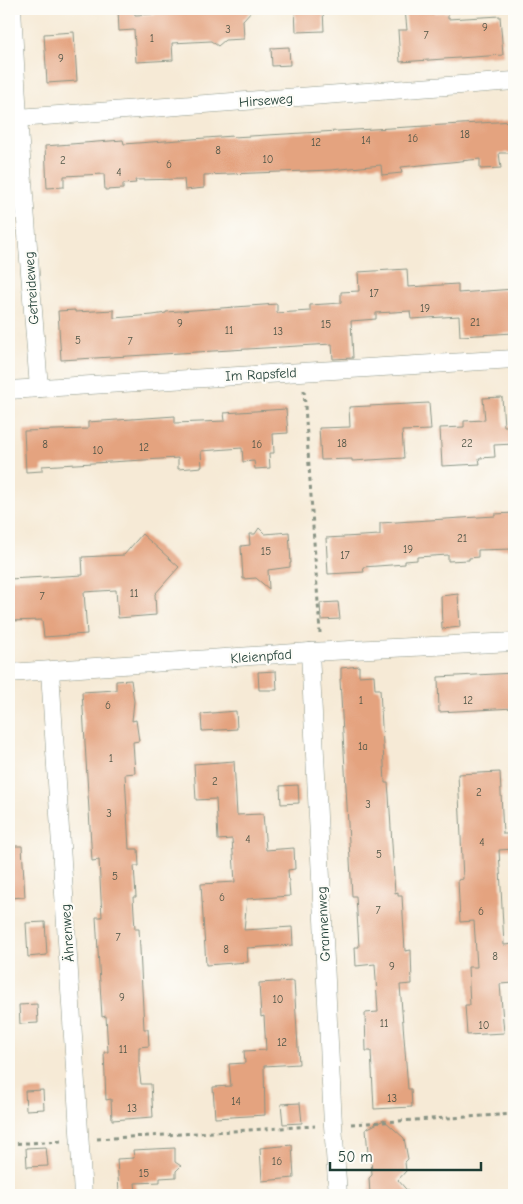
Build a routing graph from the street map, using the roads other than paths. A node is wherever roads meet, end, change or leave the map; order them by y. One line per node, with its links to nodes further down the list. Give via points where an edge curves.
1 (12, 9): 3 (street, Getreideweg)
2 (514, 81): 3 (street, Hirseweg)
3 (18, 118): 5 (street, Getreideweg)
4 (514, 359): 5 (street, Im Rapsfeld)
5 (38, 388): 6 (street, Im Rapsfeld)
6 (9, 390)
7 (514, 642): 8 (street, Kleienpfad)
8 (316, 652): 9 (street, Kleienpfad); 12 (street, Grannenweg)
9 (50, 671): 10 (street, Kleienpfad); 11 (street, Ährenweg)
10 (9, 674)
11 (83, 1195)
12 (338, 1195)

